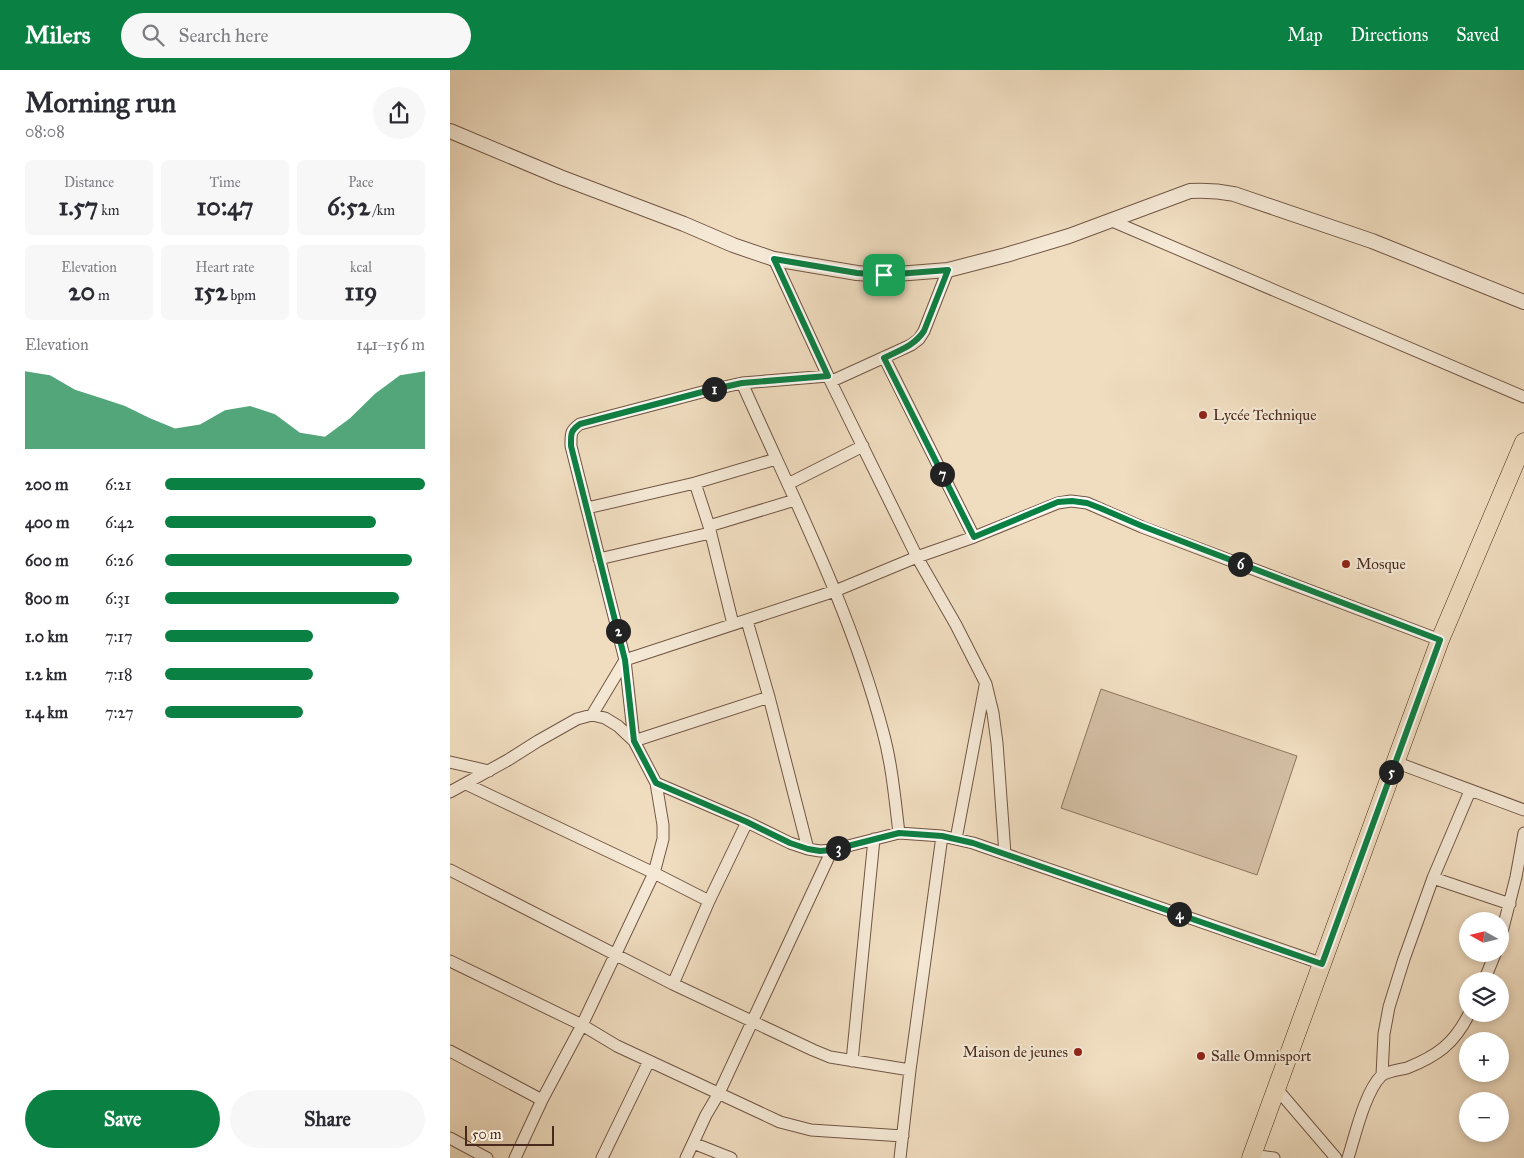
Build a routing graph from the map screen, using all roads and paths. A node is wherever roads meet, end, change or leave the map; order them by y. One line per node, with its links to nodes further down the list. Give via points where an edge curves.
1 (450, 131): 3 (street)
2 (1112, 221): 4 (street); 5 (street, via 1190,191 1218,190 1372,241); 9 (street)
3 (774, 259): 4 (street, via 884,275); 7 (street)
4 (948, 270): 6 (street, via 919,339)
5 (1524, 302)
6 (884, 358): 7 (street); 18 (street)
7 (830, 378): 8 (street); 11 (street)
8 (742, 383): 12 (street); 16 (street, via 573,428 571,446)
9 (1524, 397)
10 (1524, 442): 24 (main road)
11 (863, 446): 14 (street); 19 (street)
12 (776, 459): 13 (street); 14 (street)
13 (695, 483): 16 (street); 17 (street)
14 (788, 484): 15 (street)
15 (795, 500): 17 (street); 21 (street)
16 (587, 508): 20 (street)
17 (710, 530): 20 (street); 23 (street)
18 (974, 537): 19 (street); 24 (street, via 1058,502 1087,503)
19 (917, 556): 21 (street); 26 (street)
20 (598, 558): 25 (street)
21 (835, 591): 22 (street); 39 (street, via 884,733)
22 (747, 621): 23 (street); 27 (street)
23 (733, 624): 25 (street)
24 (1440, 640): 31 (main road)
25 (625, 660): 28 (street); 29 (street)
26 (986, 684): 43 (street); 46 (street, via 997,743)
27 (769, 697): 29 (street); 44 (street)
28 (592, 715): 29 (street, via 618,726); 32 (street, via 577,719)
29 (634, 741): 33 (street)
30 (450, 762): 32 (street)
31 (1395, 762): 35 (street); 55 (main road)
32 (489, 771): 34 (street)
33 (656, 783): 38 (street); 48 (street, via 663,839)
34 (466, 784): 36 (street); 48 (street)
35 (1470, 791): 37 (street); 49 (street)
36 (450, 792)
37 (1524, 810)
38 (747, 822): 44 (street); 50 (street)
39 (899, 833): 41 (street); 42 (street)
40 (1524, 833): 51 (street)
41 (942, 836): 43 (street); 63 (street)
42 (874, 839): 45 (street); 62 (street)
43 (956, 840): 46 (street)
44 (808, 849): 45 (street)
45 (832, 850): 57 (street)
46 (1005, 854): 55 (street)
47 (450, 870): 53 (street)
48 (654, 873): 50 (street); 53 (street)
49 (1433, 878): 51 (street); 64 (street, via 1389,1007)
50 (709, 901): 56 (street)
51 (1510, 904): 52 (street)
52 (1508, 912)
53 (616, 954): 56 (street); 59 (street)
54 (450, 961): 59 (street)
55 (1322, 964): 65 (main road)
56 (673, 984): 57 (street)
57 (752, 1022): 62 (street, via 830,1057); 66 (street)
58 (1464, 1022): 64 (street, via 1449,1044 1431,1057)
59 (582, 1025): 61 (street); 67 (street)
60 (450, 1051): 67 (street)
61 (649, 1061): 66 (street); 74 (street)
62 (852, 1061): 63 (street)
63 (910, 1070): 68 (street)
64 (1382, 1075): 80 (street, via 1371,1092)
65 (1277, 1089): 71 (main road); 79 (street)
66 (719, 1093): 68 (street, via 797,1128); 70 (street)
67 (542, 1100): 73 (street)
68 (903, 1136): 77 (street)
69 (450, 1138): 72 (street)
70 (694, 1143): 75 (street); 76 (street)
71 (1252, 1156): 78 (street)
72 (487, 1158)
73 (515, 1158)
74 (602, 1158)
75 (686, 1158)
76 (731, 1158)
77 (900, 1158)
78 (1274, 1158)
79 (1336, 1158)
80 (1348, 1158)

